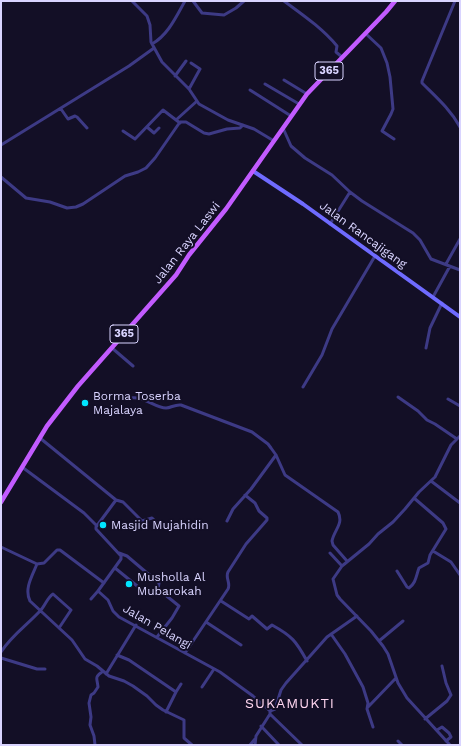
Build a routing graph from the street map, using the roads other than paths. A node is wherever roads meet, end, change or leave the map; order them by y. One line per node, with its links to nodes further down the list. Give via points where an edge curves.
1 (132, 1): 9 (street, via 145,13 149,21)
2 (184, 1): 9 (street, via 175,19)
3 (193, 1): 4 (street, via 202,12 222,15)
4 (244, 1)
5 (284, 1): 10 (street, via 327,35 337,46 336,52)
6 (395, 1): 8 (main road, Jalan Raya Laswi / 365)
7 (455, 1): 26 (street, via 422,80 439,101 447,106)
8 (365, 33): 10 (main road, Jalan Raya Laswi / 365); 31 (street, via 382,49 390,76 393,109 382,131)
9 (153, 46): 13 (street, via 163,64); 21 (street, via 129,66)
10 (342, 57): 18 (main road, Jalan Raya Laswi / 365)
11 (186, 61): 13 (street)
12 (192, 63): 16 (street, via 200,69)
13 (175, 76): 16 (street)
14 (284, 80): 18 (street)
15 (265, 84): 20 (street)
16 (189, 89): 19 (street)
17 (250, 90): 22 (street)
18 (307, 94): 20 (main road, Jalan Raya Laswi / 365)
19 (197, 101): 23 (street); 24 (street)
20 (299, 104): 22 (main road, Jalan Raya Laswi / 365)
21 (60, 110): 27 (street, via 68,119 77,117); 33 (street)
22 (291, 116): 29 (main road, Jalan Raya Laswi / 365)
23 (178, 121): 24 (street, via 209,134); 25 (street, via 163,110); 35 (street, via 157,156 146,168 125,176 76,207 64,208 50,202 26,198)
24 (242, 126): 32 (street, via 254,129)
25 (147, 127): 28 (street, via 153,133); 30 (street, via 135,139)
26 (460, 127)
27 (86, 128)
28 (159, 128)
29 (283, 128): 32 (main road, Jalan Raya Laswi / 365); 36 (street, via 293,149 332,175)
30 (123, 131)
31 (394, 139)
32 (274, 141): 34 (main road, Jalan Raya Laswi / 365)
33 (1, 145)
34 (253, 171): 37 (main road, Jalan Rancajigang); 45 (main road, Jalan Raya Laswi / 365, via 176,275)
35 (1, 177)
36 (350, 192): 37 (street); 40 (street, via 414,233 431,259)
37 (330, 224): 39 (main road, Jalan Rancajigang)
38 (460, 239): 40 (street)
39 (375, 256): 42 (main road, Jalan Rancajigang); 48 (street, via 332,329 322,355)
40 (448, 267): 41 (street); 42 (street)
41 (460, 270)
42 (433, 298): 43 (main road, Jalan Rancajigang)
43 (442, 304): 44 (main road, Jalan Rancajigang); 46 (street, via 430,328)
44 (460, 317)
45 (112, 348): 47 (street); 54 (main road, Jalan Raya Laswi / 365, via 78,386)
46 (426, 348)
47 (133, 366)
48 (303, 387)
49 (398, 397): 55 (street)
50 (131, 398): 56 (street, via 139,398 164,408 181,405 237,426 252,432 268,444)
51 (448, 399): 52 (street)
52 (460, 406)
53 (460, 436): 55 (street)
54 (40, 438): 57 (main road, Jalan Raya Laswi / 365); 61 (street)
55 (457, 439): 58 (street)
56 (276, 455): 59 (street); 71 (street, via 284,475 338,512 340,522 332,541)
57 (22, 467): 62 (main road, Jalan Raya Laswi / 365); 66 (street, via 84,513)
58 (431, 481): 60 (street); 63 (street)
59 (245, 495): 64 (street); 81 (street, via 267,519 246,544 227,574 229,587)
60 (414, 498): 68 (street, via 445,526 445,531); 71 (street, via 393,522)
61 (116, 500): 65 (street, via 123,502 142,520 152,518); 66 (street)
62 (1, 502)
63 (460, 503)
64 (227, 521)
65 (158, 524)
66 (97, 526): 69 (street, via 96,529)
67 (1, 547): 72 (street)
68 (433, 551): 75 (street, via 428,564 419,568 410,588); 76 (street, via 450,562)
69 (119, 553): 74 (street, via 122,558); 89 (street, via 128,556 157,580 158,589 179,606)
70 (330, 553): 73 (street)
71 (348, 561): 73 (street)
72 (37, 564): 77 (street, via 44,563 60,550); 82 (street, via 28,592 32,604)
73 (342, 566): 83 (street, via 333,579 334,584 340,599)
74 (115, 568): 77 (street); 79 (street)
75 (397, 571)
76 (460, 576)
77 (104, 583): 78 (street)
78 (98, 591): 80 (street); 86 (street, Jalan Pelangi, via 108,600 117,615)
79 (147, 594)
80 (91, 599)
81 (221, 601): 85 (street); 96 (street, via 249,619 252,616 267,629 272,625 291,636)
82 (40, 611): 87 (street); 87 (street, via 53,594 71,609); 92 (street)
83 (357, 616): 88 (street); 90 (street)
84 (403, 621): 90 (street)
85 (206, 622): 91 (street); 93 (street)
86 (136, 625): 89 (street, Jalan Pelangi); 94 (street)
87 (59, 628): 100 (street, via 72,640 83,657)
88 (331, 634): 96 (street); 105 (street, via 363,687)
89 (158, 638): 93 (street, Jalan Pelangi)
90 (379, 641): 101 (street, via 388,654)
91 (240, 645)
92 (1, 652)
93 (185, 653): 99 (street, Jalan Pelangi)
94 (117, 655): 100 (street); 104 (street, via 129,660)
95 (1, 658): 98 (street)
96 (307, 661): 107 (street, via 286,683 275,709)
97 (442, 666): 108 (street, via 452,694)
98 (45, 669)
99 (214, 669): 103 (street); 107 (street, Jalan Pelangi, via 240,686)
100 (104, 672): 106 (street, via 130,684); 115 (street, via 96,678 98,687 91,695 89,703)
101 (396, 678): 105 (street); 108 (street, via 407,698)
102 (181, 684): 104 (street)
103 (202, 687)
104 (176, 692): 106 (street)
105 (368, 707): 110 (street)
106 (166, 712): 116 (street, via 184,720 184,738)
107 (270, 712): 109 (street); 120 (street, Jalan Pelangi)
108 (425, 719): 111 (street)
109 (261, 726): 112 (street); 119 (street)
110 (373, 727)
111 (437, 730): 114 (street); 114 (street, via 442,727 448,733 451,737)
112 (255, 739): 117 (street); 118 (street)
113 (398, 741): 121 (street)
114 (446, 741): 122 (street)
115 (95, 745)
116 (192, 745)
117 (250, 745)
118 (255, 745)
119 (279, 745)
120 (302, 745)
121 (402, 745)
122 (450, 745)

